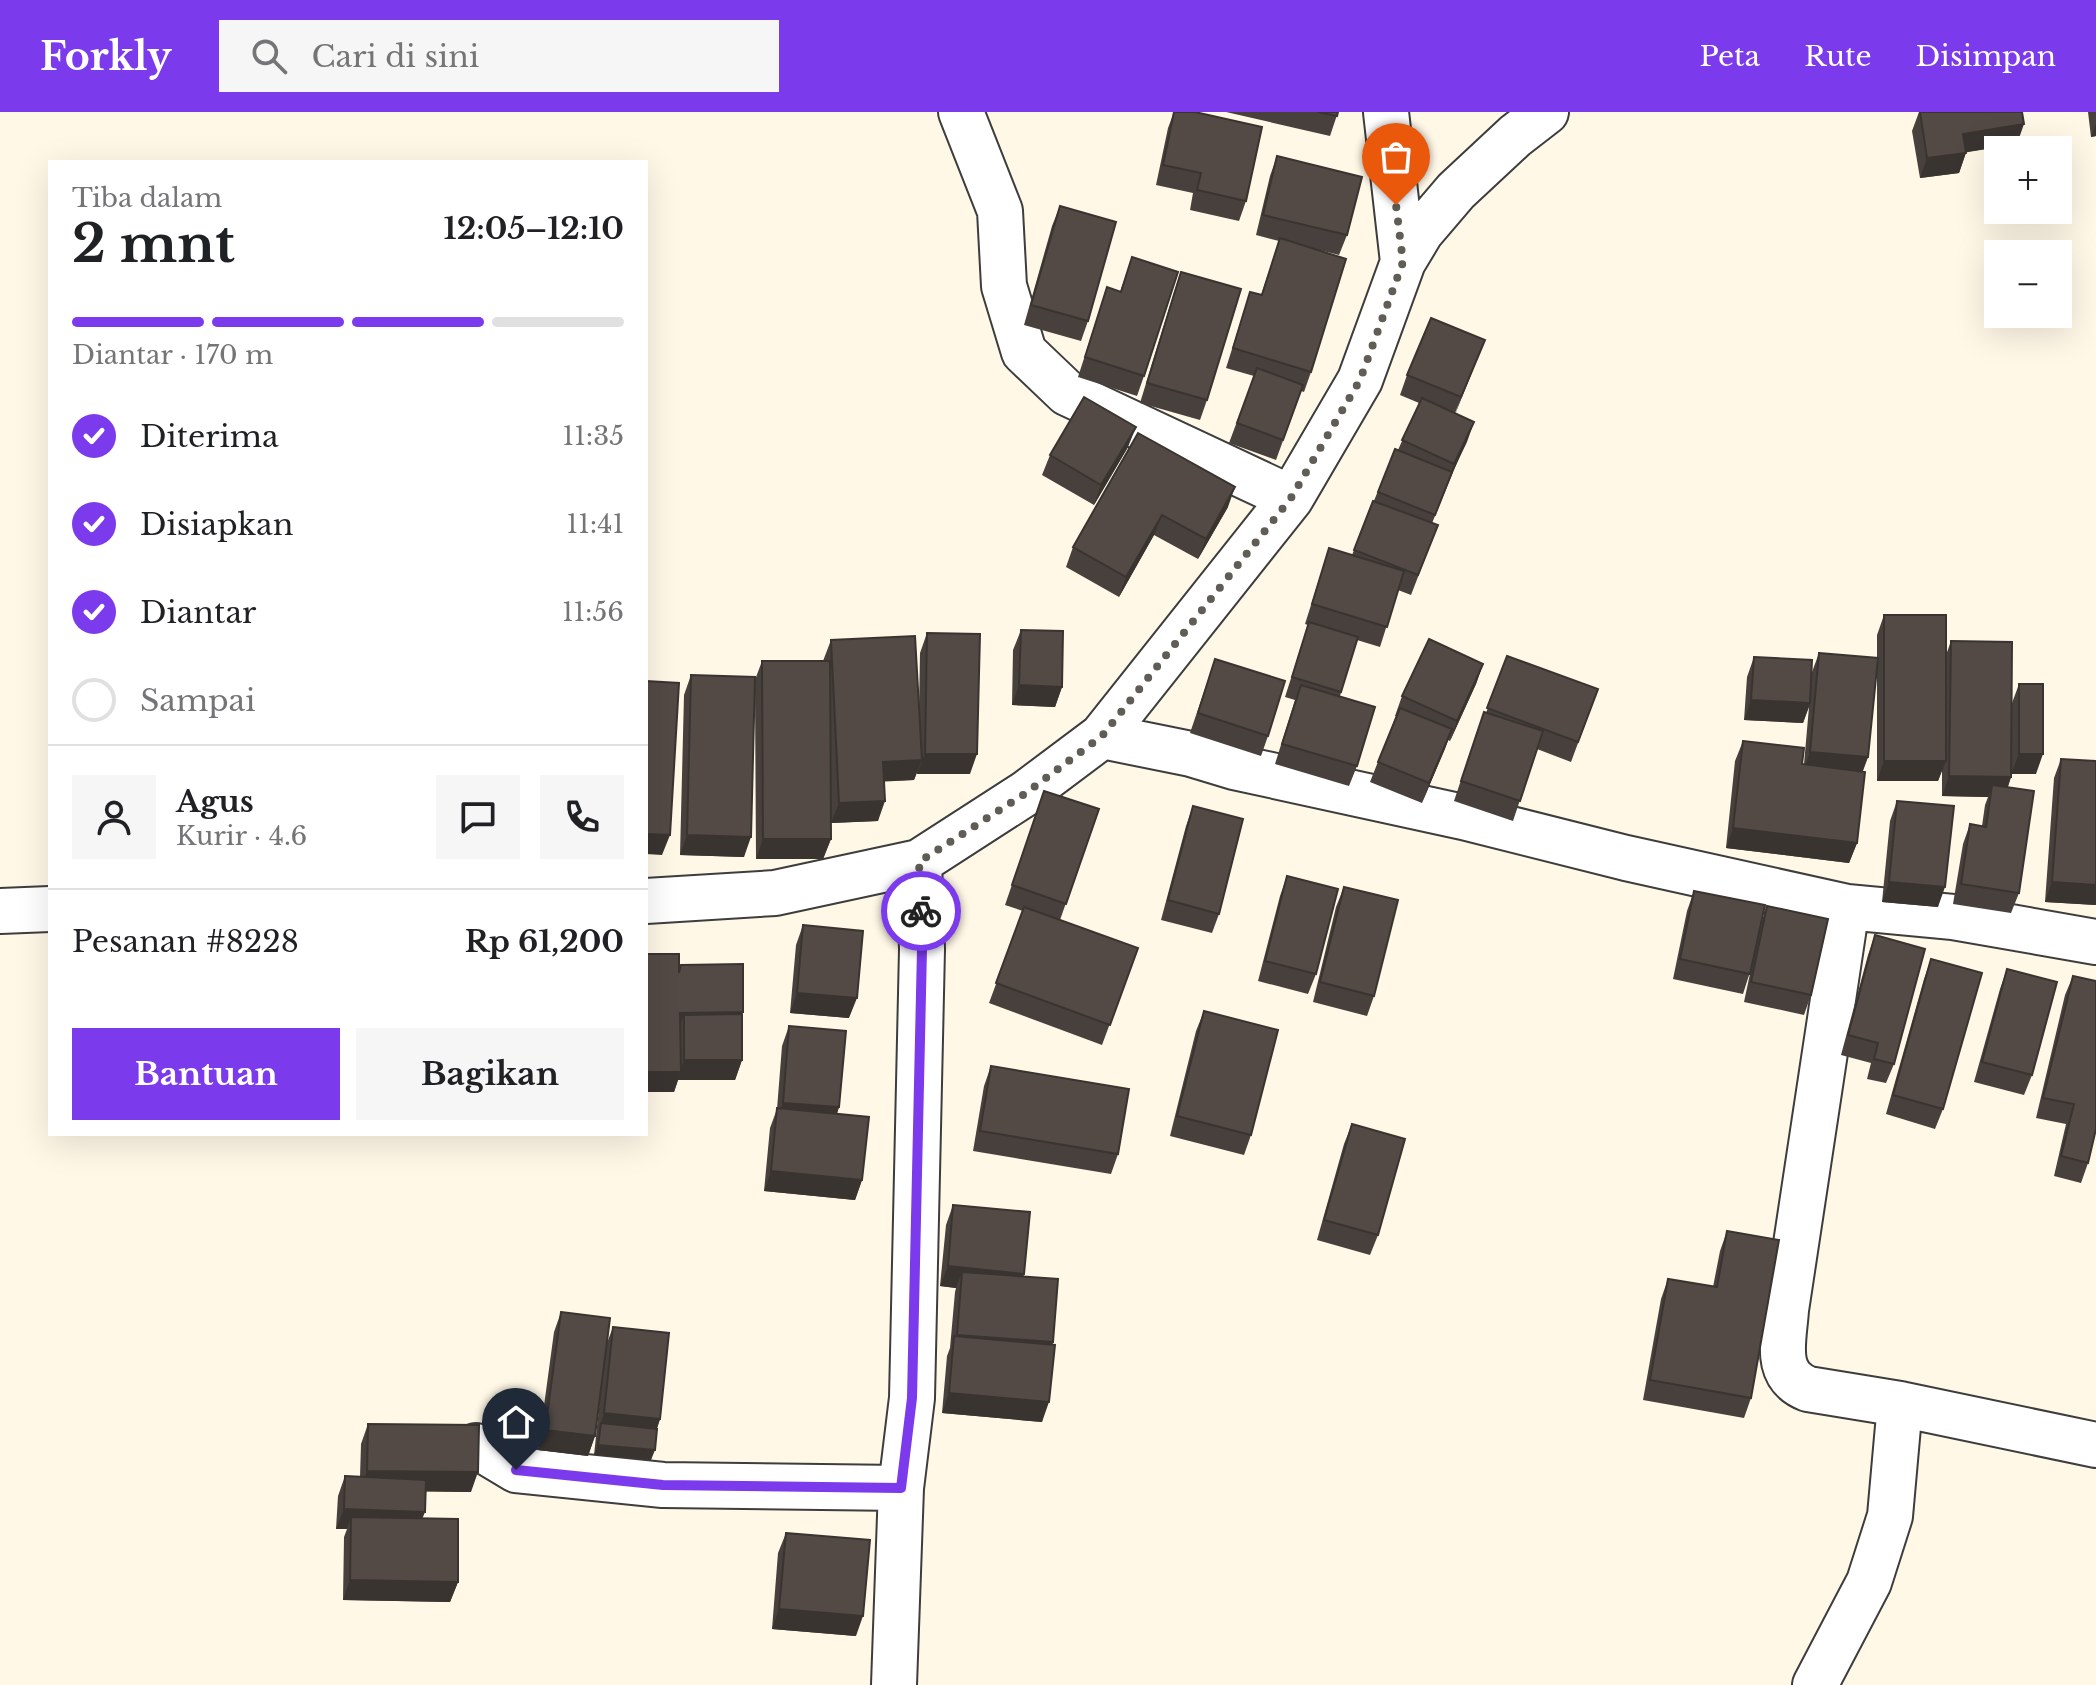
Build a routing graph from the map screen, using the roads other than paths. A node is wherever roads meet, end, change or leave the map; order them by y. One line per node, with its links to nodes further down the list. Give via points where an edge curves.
1 (961, 112): 5 (street, via 1000,211 1004,286 1024,352 1067,393)
2 (1386, 112): 4 (street)
3 (1546, 112): 4 (street, via 1456,191)
4 (1403, 262): 5 (street, via 1360,380)
5 (1291, 498): 6 (street)
6 (1102, 736): 7 (street); 9 (street)
7 (919, 862): 8 (street, via 775,893); 16 (street, via 922,949 912,1398)
8 (648, 901)
9 (1847, 907): 12 (street, via 1953,917); 13 (street, via 1786,1310 1785,1370 1794,1384 1808,1389)
10 (48, 909): 11 (street)
11 (0, 911)
12 (2096, 942)
13 (1900, 1404): 14 (street); 18 (street, via 1890,1516 1869,1582)
14 (2096, 1445)
15 (476, 1446): 16 (street, via 516,1470 663,1485)
16 (901, 1488): 17 (street)
17 (894, 1685)
18 (1815, 1685)

